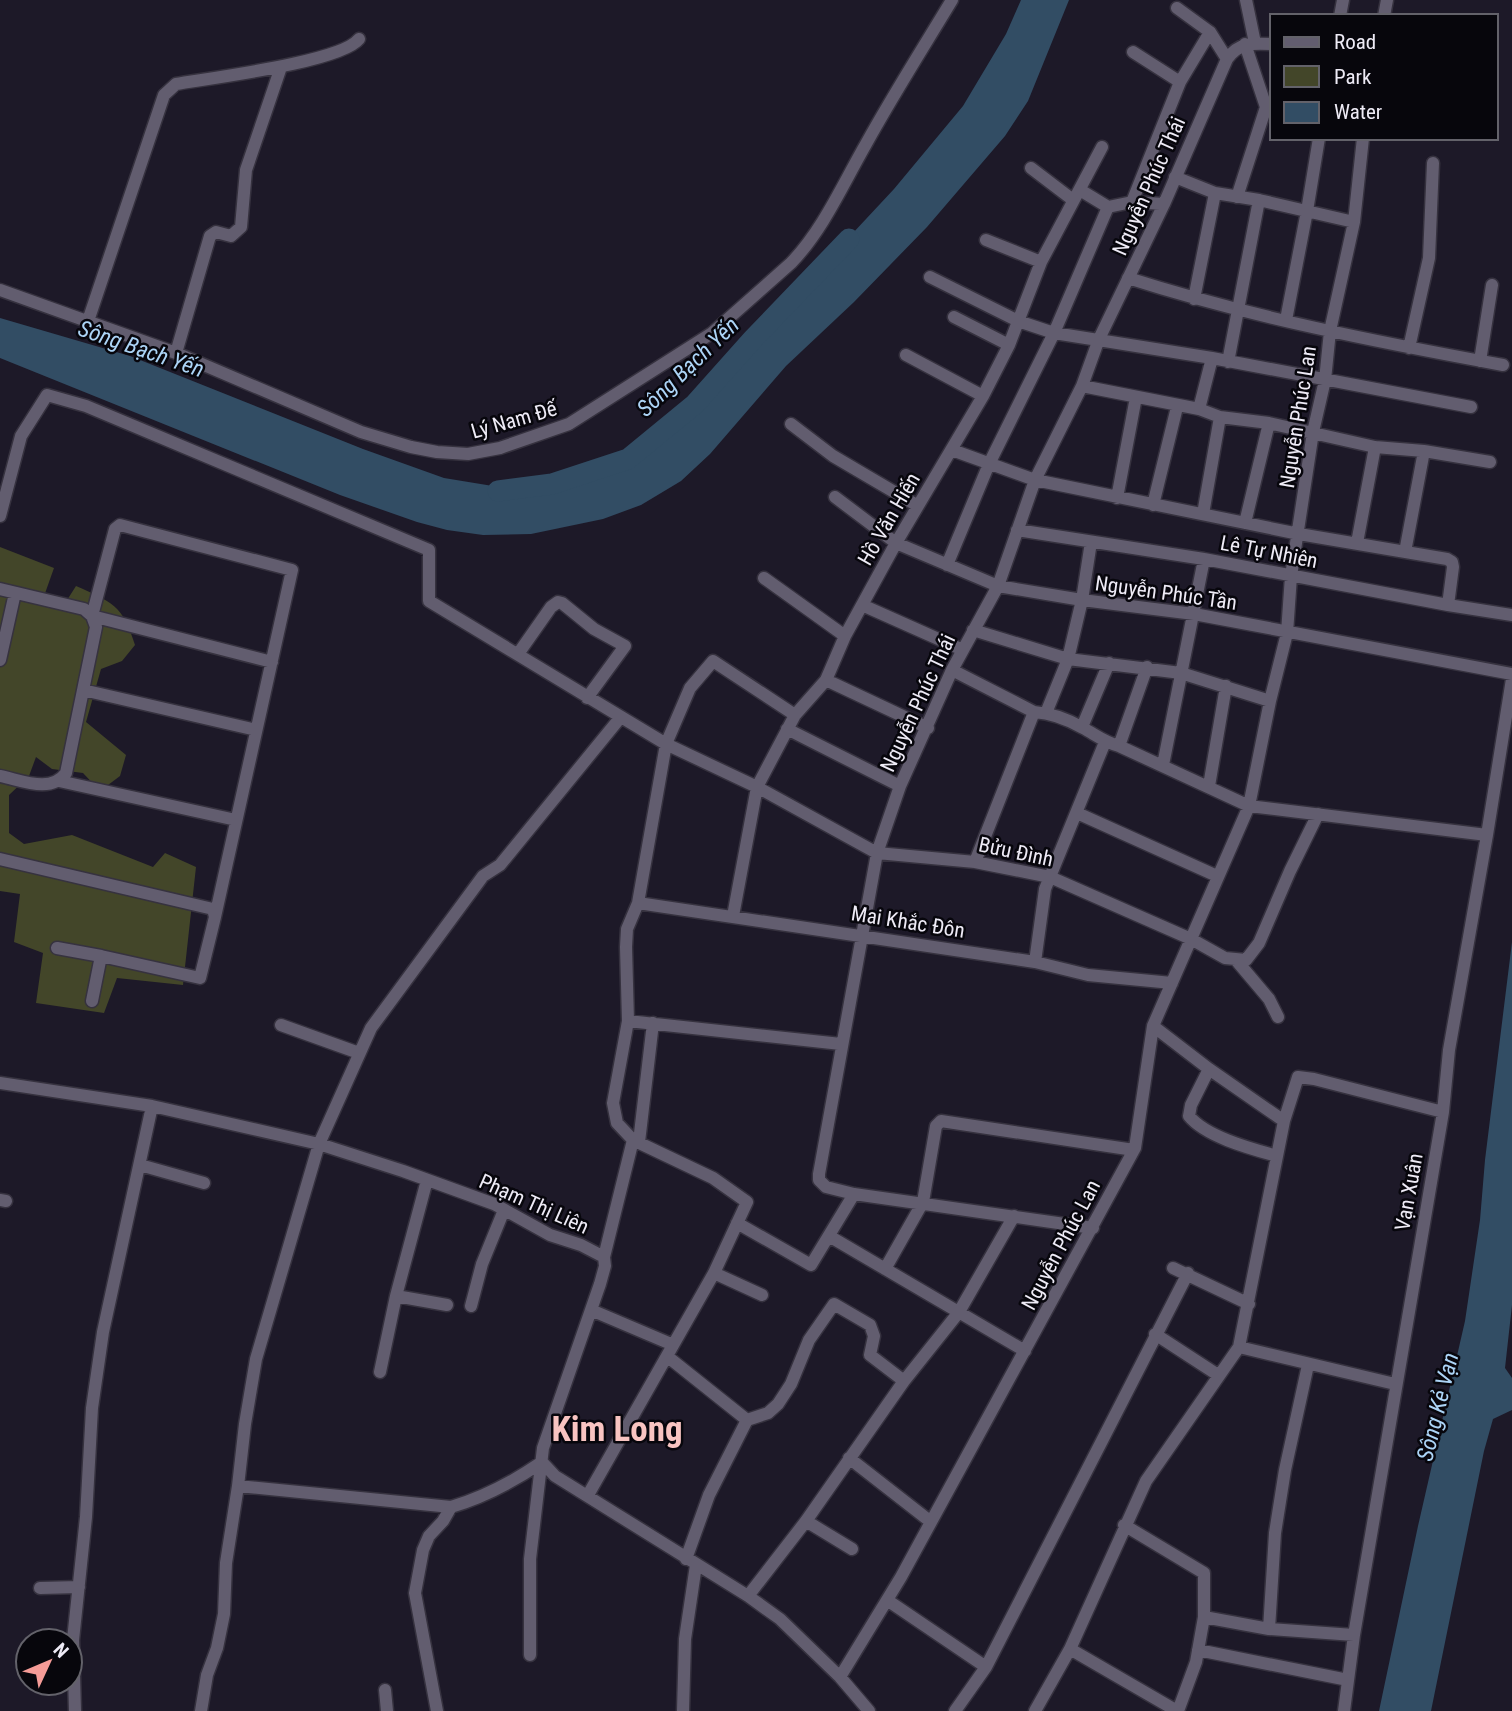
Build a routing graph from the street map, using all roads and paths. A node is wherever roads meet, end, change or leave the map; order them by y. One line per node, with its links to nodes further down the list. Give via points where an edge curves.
1 (952, 0): 45 (street, Lý Nam Đế, via 802,252 712,333 569,424 500,449 437,452 361,432)
2 (1246, 0): 6 (street)
3 (1177, 8): 4 (street)
4 (1210, 33): 9 (street); 11 (street)
5 (359, 39): 10 (street, via 349,49)
6 (1250, 43): 7 (street); 9 (street, Nguyễn Phúc Thái, via 1237,48); 12 (street)
7 (1270, 44)
8 (1133, 52): 11 (street)
9 (1227, 60): 18 (street, Nguyễn Phúc Thái)
10 (281, 67): 38 (street, via 176,84 164,95); 45 (street, via 246,170 242,228 231,236 213,233 208,240)
11 (1180, 82): 23 (street)
12 (1269, 108): 21 (street)
13 (1319, 140): 26 (street)
14 (1363, 140): 27 (street, Nguyễn Phúc Lan)
15 (1102, 147): 20 (street, Hồ Văn Hiến)
16 (1433, 163): 44 (street, via 1429,258)
17 (1031, 168): 20 (street)
18 (1175, 177): 19 (street); 24 (street, Nguyễn Phúc Thái)
19 (1215, 192): 21 (street); 34 (street)
20 (1077, 195): 25 (street); 29 (street, Hồ Văn Hiến)
21 (1237, 197): 22 (street)
22 (1259, 200): 26 (street); 35 (street)
23 (1132, 202): 24 (street); 25 (street)
24 (1164, 204): 31 (street, Nguyễn Phúc Thái)
25 (1108, 207): 41 (street)
26 (1307, 211): 27 (street); 37 (street)
27 (1354, 222): 40 (street, Nguyễn Phúc Lan)
28 (986, 240): 29 (street)
29 (1041, 262): 39 (street, Hồ Văn Hiến)
30 (930, 277): 39 (street)
31 (1128, 278): 34 (street); 42 (street, Nguyễn Phúc Thái)
32 (1492, 285): 48 (street)
33 (0, 290): 38 (street, Lý Nam Đế)
34 (1194, 299): 35 (street)
35 (1239, 310): 37 (street); 49 (street)
36 (954, 317): 43 (street)
37 (1286, 320): 40 (street)
38 (88, 321): 45 (street, Lý Nam Đế)
39 (1018, 321): 41 (street); 43 (street, Hồ Văn Hiến)
40 (1330, 331): 44 (street); 51 (street, Nguyễn Phúc Lan)
41 (1054, 333): 42 (street); 66 (street)
42 (1098, 339): 47 (street); 52 (street, Nguyễn Phúc Thái)
43 (1009, 345): 53 (street, Hồ Văn Hiến)
44 (1409, 348): 48 (street)
45 (176, 353)
46 (906, 355): 53 (street)
47 (1213, 358): 49 (street); 57 (street)
48 (1480, 360): 50 (street)
49 (1228, 362): 51 (street)
50 (1503, 365)
51 (1325, 380): 56 (street); 61 (street, Nguyễn Phúc Lan)
52 (1082, 386): 54 (street); 67 (street, Nguyễn Phúc Thái)
53 (983, 396): 63 (street, Hồ Văn Hiến)
54 (1136, 397): 55 (street); 69 (street)
55 (1177, 407): 57 (street); 70 (street)
56 (1471, 407)
57 (1199, 409): 58 (street)
58 (1220, 417): 59 (street); 72 (street)
59 (1269, 423): 61 (street); 74 (street)
60 (791, 424): 71 (street, via 833,456)
61 (1313, 432): 62 (street); 76 (street, Nguyễn Phúc Lan)
62 (1374, 446): 64 (street); 79 (street)
63 (952, 450): 66 (street); 71 (street, Hồ Văn Hiến)
64 (1424, 452): 65 (street); 80 (street)
65 (1490, 462)
66 (989, 464): 67 (street); 82 (street)
67 (1035, 480): 69 (street); 75 (street, Nguyễn Phúc Thái)
68 (835, 497): 78 (street, Nguyễn Phúc Tần)
69 (1117, 498): 70 (street)
70 (1153, 505): 72 (street)
71 (918, 506): 78 (street, Hồ Văn Hiến)
72 (1203, 514): 74 (street)
73 (0, 516): 98 (street, Bửu Đình, via 22,436 47,395 59,396 429,550 429,601)
74 (1245, 523): 76 (street)
75 (1017, 530): 77 (street, Lê Tự Nhiên); 85 (street, Nguyễn Phúc Thái)
76 (1299, 534): 79 (street); 83 (street, Nguyễn Phúc Lan)
77 (1091, 542): 81 (street, Lê Tự Nhiên); 88 (street)
78 (895, 543): 82 (street, Nguyễn Phúc Tần); 89 (street, Hồ Văn Hiến)
79 (1357, 543): 80 (street)
80 (1405, 552): 90 (street, via 1452,562)
81 (1204, 559): 83 (street, Lê Tự Nhiên); 91 (street)
82 (947, 565): 85 (street, Nguyễn Phúc Tần)
83 (1292, 576): 90 (street, Lê Tự Nhiên); 95 (street, Nguyễn Phúc Lan)
84 (764, 578): 96 (street)
85 (998, 586): 88 (street, Nguyễn Phúc Tần); 94 (street, Nguyễn Phúc Thái)
86 (0, 589): 87 (street)
87 (15, 593): 93 (street, via 79,607); 100 (street)
88 (1082, 600): 91 (street, Nguyễn Phúc Tần); 99 (street)
89 (862, 605): 96 (street, Hồ Văn Hiến); 97 (street)
90 (1448, 605): 92 (street, Lê Tự Nhiên)
91 (1194, 614): 95 (street, Nguyễn Phúc Tần); 105 (street)
92 (1512, 615)
93 (92, 616): 101 (street); 101 (street, via 115,528 128,527 292,570); 110 (street, via 95,632)
94 (973, 630): 97 (street, Nguyễn Phúc Thái); 99 (street)
95 (1287, 633): 106 (street, Nguyễn Phúc Tần); 112 (street, Nguyễn Phúc Lan)
96 (845, 636): 108 (street, Hồ Văn Hiến)
97 (963, 650): 104 (street, Nguyễn Phúc Thái)
98 (517, 654): 111 (street, Bửu Đình); 111 (street, via 551,607 562,603 625,646)
99 (1068, 659): 102 (street); 113 (street)
100 (0, 660)
101 (272, 662): 119 (street)
102 (1109, 663): 103 (street); 116 (street)
103 (1147, 667): 105 (street); 122 (street)
104 (952, 670): 113 (street); 117 (street, Nguyễn Phúc Thái)
105 (1181, 673): 109 (street); 123 (street)
106 (1512, 674)
107 (1512, 679): 133 (street, Vạn Xuân)
108 (826, 680): 114 (street, Hồ Văn Hiến); 117 (street)
109 (1226, 686): 112 (street); 127 (street)
110 (83, 690): 119 (street); 125 (street, via 68,768)
111 (587, 698): 115 (street, Bửu Đình)
112 (1270, 701): 129 (street, Nguyễn Phúc Lan)
113 (1040, 712): 116 (street); 136 (street)
114 (795, 715): 118 (street, Hồ Văn Hiến); 121 (street, via 713,661 690,688)
115 (620, 718): 121 (street, Bửu Đình); 156 (street, via 500,865 483,876 461,903 371,1028)
116 (1082, 727): 120 (street)
117 (928, 728): 126 (street, Nguyễn Phúc Thái)
118 (787, 729): 126 (street); 128 (street, Hồ Văn Hiến)
119 (256, 730): 132 (street)
120 (1104, 742): 122 (street); 130 (street)
121 (666, 744): 128 (street, Bửu Đình); 139 (street)
122 (1119, 746): 123 (street)
123 (1163, 765): 127 (street)
124 (0, 776): 125 (street, via 47,785)
125 (59, 781): 132 (street)
126 (901, 786): 134 (street, Nguyễn Phúc Thái)
127 (1209, 786): 129 (street)
128 (757, 787): 134 (street, Bửu Đình); 140 (street, Hồ Văn Hiến)
129 (1249, 806): 131 (street); 137 (street, Nguyễn Phúc Lan)
130 (1077, 813): 137 (street); 138 (street)
131 (1318, 814): 133 (street); 146 (street, via 1259,943 1246,960)
132 (236, 820): 141 (street)
133 (1487, 835): 160 (street, Vạn Xuân, via 1449,1049)
134 (877, 853): 136 (street, Bửu Đình); 142 (street, Nguyễn Phúc Thái)
135 (0, 859): 141 (street, via 207,906)
136 (975, 862): 138 (street, Bửu Đình)
137 (1217, 876): 143 (street, Nguyễn Phúc Lan)
138 (1050, 877): 143 (street, Bửu Đình); 147 (street)
139 (638, 903): 140 (street, Mai Khắc Đôn); 151 (street, via 626,938)
140 (733, 916): 142 (street, Mai Khắc Đôn)
141 (215, 917): 145 (street, via 200,978)
142 (862, 934): 147 (street, Mai Khắc Đôn); 155 (street, Nguyễn Phúc Thái)
143 (1191, 939): 146 (street, Bửu Đình); 148 (street, Nguyễn Phúc Lan)
144 (57, 948): 145 (street)
145 (101, 956): 149 (street)
146 (1236, 960): 150 (street)
147 (1035, 962): 148 (street, Mai Khắc Đôn, via 1088,975)
148 (1172, 983): 154 (street, Nguyễn Phúc Lan)
149 (92, 1001)
150 (1278, 1017)
151 (628, 1021): 152 (street); 162 (street, via 613,1103 617,1123)
152 (653, 1023): 155 (street); 162 (street)
153 (281, 1025): 156 (street)
154 (1153, 1026): 157 (street); 164 (street, Nguyễn Phúc Lan)
155 (841, 1044): 169 (street, Nguyễn Phúc Thái, via 819,1180 826,1187)
156 (359, 1053): 163 (street)
157 (1209, 1069): 161 (street); 165 (street, via 1189,1116 1217,1135)
158 (0, 1083): 159 (street, Phạm Thị Liên)
159 (152, 1106): 163 (street, Phạm Thị Liên); 166 (street)
160 (1443, 1112): 161 (street, via 1298,1077); 196 (street, Vạn Xuân)
161 (1284, 1121): 165 (street)
162 (636, 1141): 173 (street, via 713,1178 747,1202); 176 (street)
163 (319, 1144): 167 (street, Phạm Thị Liên); 200 (street, via 256,1359)
164 (1134, 1150): 170 (street, via 941,1122 936,1126); 174 (street, Nguyễn Phúc Lan)
165 (1277, 1156): 183 (street)
166 (140, 1165): 168 (street); 208 (street, via 101,1345)
167 (427, 1180): 171 (street, Phạm Thị Liên); 182 (street)
168 (204, 1183)
169 (854, 1194): 170 (street, Nguyễn Phúc Thái); 175 (street)
170 (923, 1202): 172 (street, Nguyễn Phúc Thái); 178 (street)
171 (504, 1210): 176 (street, Phạm Thị Liên); 185 (street)
172 (1014, 1216): 174 (street, Nguyễn Phúc Thái); 187 (street)
173 (737, 1223): 175 (street, via 811,1265); 179 (street)
174 (1093, 1228): 191 (street, Nguyễn Phúc Lan)
175 (829, 1236): 178 (street)
176 (604, 1257): 186 (street, Phạm Thị Liên)
177 (1173, 1268): 180 (street)
178 (885, 1269): 187 (street)
179 (714, 1273): 181 (street); 190 (street)
180 (1188, 1273): 183 (street); 188 (street)
181 (762, 1295)
182 (396, 1296): 184 (street); 193 (street)
183 (1249, 1304): 189 (street)
184 (447, 1305)
185 (471, 1306)
186 (591, 1310): 190 (street); 199 (street, Phạm Thị Liên, via 551,1420)
187 (959, 1312): 191 (street); 195 (street)
188 (1155, 1334): 194 (street); 218 (street)
189 (1239, 1348): 192 (street); 194 (street)
190 (670, 1351): 197 (street); 201 (street)
191 (1025, 1351): 204 (street, Nguyễn Phúc Lan)
192 (1308, 1365): 196 (street); 213 (street, via 1275,1533)
193 (380, 1372)
194 (1218, 1375): 205 (street, via 1146,1481)
195 (904, 1381): 197 (street, via 870,1355 874,1336 870,1325 834,1304 809,1340 778,1404); 198 (street)
196 (1395, 1384): 214 (street, Vạn Xuân)
197 (747, 1420): 207 (street, via 709,1495)
198 (849, 1458): 203 (street); 204 (street)
199 (542, 1462): 201 (street, via 555,1476); 202 (street, via 481,1498); 217 (street, Phạm Thị Liên, via 530,1559)
200 (238, 1486): 202 (street); 224 (street, via 226,1563 224,1614)
201 (588, 1495): 207 (street)
202 (451, 1507): 226 (street, via 423,1550 415,1593)
203 (806, 1521): 206 (street); 210 (street)
204 (931, 1522): 211 (street, Nguyễn Phúc Lan)
205 (1124, 1525): 212 (street, via 1204,1573); 215 (street)
206 (852, 1549)
207 (691, 1562): 210 (street); 227 (street)
208 (79, 1587): 209 (street); 223 (street, via 73,1640)
209 (40, 1588)
210 (748, 1595): 219 (street)
211 (887, 1600): 218 (street); 219 (street, Nguyễn Phúc Lan)
212 (1204, 1617): 213 (street); 216 (street)
213 (1269, 1629): 214 (street)
214 (1354, 1635): 220 (street, Vạn Xuân)
215 (1070, 1649): 222 (street); 230 (street)
216 (1198, 1650): 220 (street); 230 (street)
217 (530, 1656)
218 (986, 1667): 229 (street)
219 (840, 1677): 228 (street)
220 (1348, 1680): 231 (street, Vạn Xuân)
221 (385, 1690): 225 (street)
222 (1041, 1709)
223 (75, 1711)
224 (201, 1711)
225 (387, 1711)
226 (437, 1711)
227 (683, 1711)
228 (869, 1711)
229 (956, 1711)
230 (1178, 1711)
231 (1344, 1711)

